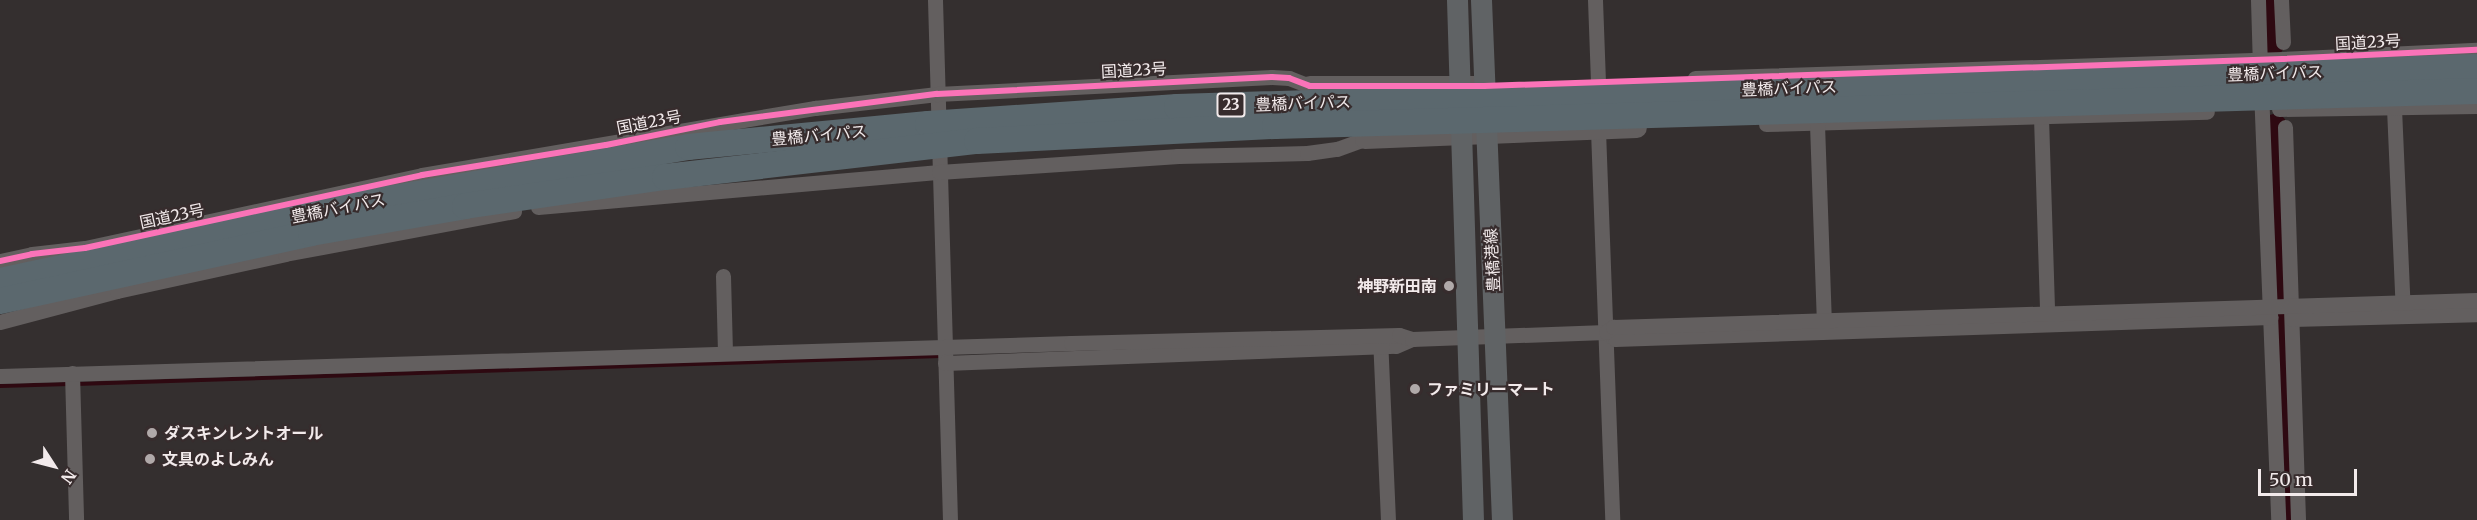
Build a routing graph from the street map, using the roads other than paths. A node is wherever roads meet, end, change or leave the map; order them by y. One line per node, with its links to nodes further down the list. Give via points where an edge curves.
1 (935, 0): 16 (street)
2 (1457, 0): 13 (main road, 豊橋港線)
3 (1482, 0): 14 (main road, 豊橋港線)
4 (1595, 0): 11 (street)
5 (2269, 10): 6 (street); 8 (street)
6 (2283, 42)
7 (2477, 50): 8 (street, 国道23号)
8 (2260, 58): 10 (street, 国道23号); 19 (street)
9 (2477, 67): 28 (highway, 豊橋バイパス / 23, via 1177,107 928,124)
10 (1708, 78): 11 (street, 国道23号); 21 (street)
11 (1598, 82): 14 (street, 国道23号)
12 (1310, 86): 13 (street); 16 (street, 国道23号 / 23, via 1272,77); 28 (highway, 23, via 875,112)
13 (1459, 86): 14 (street); 26 (main road, 豊橋港線)
14 (1484, 86): 25 (main road, 豊橋港線)
15 (2477, 91): 32 (highway, 豊橋バイパス / 23, via 1120,132 977,141)
16 (937, 94): 29 (street, 国道23号 / 23, via 720,122); 33 (street)
17 (2477, 106): 18 (street)
18 (2394, 108): 19 (street); 42 (street)
19 (2262, 110): 20 (street); 30 (street)
20 (2041, 117): 22 (street); 46 (street)
21 (1709, 124): 22 (street); 24 (street)
22 (1817, 124): 48 (street)
23 (2285, 127): 31 (street)
24 (1598, 130): 25 (street); 49 (street)
25 (1485, 135): 26 (street); 50 (main road, 豊橋港線)
26 (1461, 136): 27 (street); 51 (main road, 豊橋港線)
27 (1365, 139): 32 (highway, 23, via 1166,143); 33 (street, via 1337,149 1307,153 1179,156)
28 (688, 147): 39 (highway, 豊橋バイパス / 23, via 370,201)
29 (556, 153): 34 (street); 35 (street, 国道23号 / 23, via 422,175)
30 (2264, 154): 31 (street); 43 (street)
31 (2286, 154): 44 (street)
32 (740, 169): 41 (highway, 豊橋バイパス / 23, via 465,206 311,233)
33 (939, 172): 34 (street); 53 (street)
34 (566, 205): 37 (street, via 518,210)
35 (194, 225): 36 (street, 国道23号 / 23); 37 (street)
36 (0, 261)
37 (206, 271): 47 (street)
38 (723, 276): 54 (street)
39 (0, 281)
40 (2477, 300): 42 (street)
41 (0, 301)
42 (2403, 310): 44 (street); 45 (street)
43 (2271, 311): 44 (street); 46 (street); 65 (street)
44 (2291, 311): 66 (street)
45 (2477, 314)
46 (2050, 316): 48 (street)
47 (0, 322)
48 (1829, 324): 49 (street, via 1690,330 1613,327)
49 (1606, 332): 50 (street); 64 (street)
50 (1496, 335): 51 (street); 63 (main road, 豊橋港線)
51 (1466, 336): 52 (street, via 1412,339 1399,335); 62 (main road, 豊橋港線)
52 (1380, 341): 55 (street); 61 (street)
53 (945, 347): 54 (street); 55 (street); 56 (street)
54 (726, 353): 57 (street)
55 (988, 353): 56 (street)
56 (945, 363): 60 (street)
57 (72, 374): 58 (street); 59 (street)
58 (0, 376)
59 (76, 520)
60 (950, 520)
61 (1388, 520)
62 (1473, 520)
63 (1502, 520)
64 (1612, 520)
65 (2278, 520)
66 (2298, 520)

